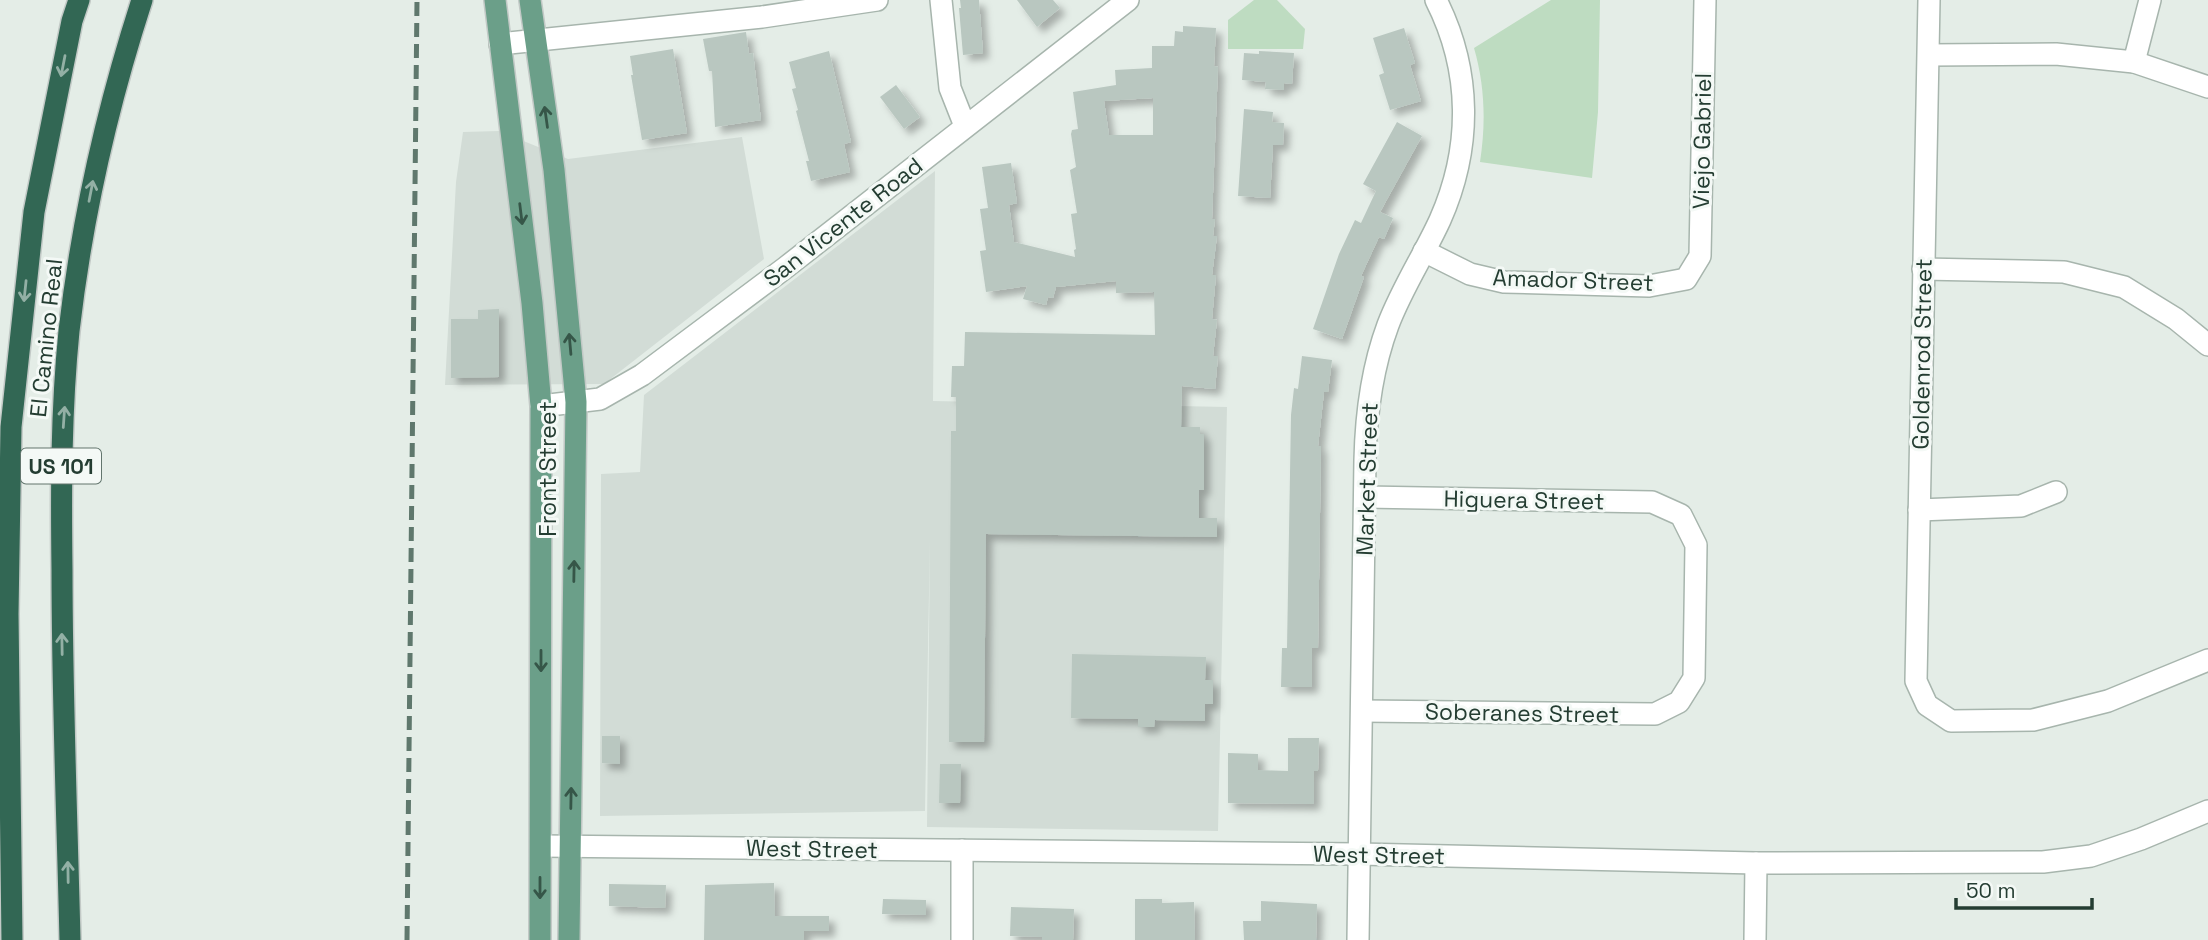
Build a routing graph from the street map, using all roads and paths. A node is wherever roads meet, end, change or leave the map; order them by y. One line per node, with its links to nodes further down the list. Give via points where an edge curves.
1 (79, 0): 36 (highway, El Camino Real / US 101, one-way to 36, via 34,212 11,427)
2 (142, 0): 37 (highway, El Camino Real / US 101, one-way to 2, via 61,477 69,332 102,138)
3 (495, 0): 13 (main road, Front Street)
4 (530, 0): 12 (main road, Front Street)
5 (877, 0): 12 (street)
6 (940, 0): 17 (street, via 950,88)
7 (1128, 0): 17 (street, San Vicente Road)
8 (1436, 0): 18 (street, Market Street, via 1460,68 1465,121 1450,195)
9 (1705, 0): 20 (street, Viejo Gabriel, via 1700,256)
10 (1929, 0): 14 (street, Goldenrod Street)
11 (2150, 0): 15 (street)
12 (536, 40): 13 (street); 22 (main road, Front Street, one-way to 12, via 554,170)
13 (500, 44): 23 (main road, Front Street, one-way to 23)
14 (1929, 55): 15 (street, via 2056,54); 19 (street, Goldenrod Street)
15 (2134, 62): 16 (street)
16 (2208, 87)
17 (965, 126): 22 (street, San Vicente Road, via 642,375 600,399)
18 (1424, 251): 20 (street, Amador Street, via 1470,274 1504,282 1649,286); 25 (street, Market Street, via 1400,296 1379,352 1366,428)
19 (1923, 270): 21 (street, via 2063,272 2124,287); 26 (street, Goldenrod Street)
20 (1686, 279)
21 (2208, 345)
22 (576, 402): 23 (street, San Vicente Road); 32 (main road, Front Street, one-way to 22)
23 (541, 405): 31 (main road, Front Street, one-way to 31)
24 (2056, 492): 26 (street, via 2021,506)
25 (1365, 497): 28 (street, Higuera Street, via 1652,502 1681,515 1696,545 1694,678); 29 (street, Market Street)
26 (1919, 510): 27 (street, Goldenrod Street, via 1916,681 1927,705 1951,721 2033,720 2108,701)
27 (2208, 660)
28 (1679, 702): 29 (street, Soberanes Street, via 1655,714)
29 (1362, 711): 34 (street, Market Street)
30 (2208, 811): 35 (street, West Street, via 2091,856 2043,862)
31 (541, 846): 32 (street, West Street); 38 (main road, Front Street, one-way to 38)
32 (570, 846): 33 (street, West Street); 39 (main road, Front Street)
33 (962, 850): 34 (street, West Street); 40 (street)
34 (1359, 854): 35 (street, West Street); 41 (street, Market Street)
35 (1756, 863): 42 (street)
36 (12, 940)
37 (70, 940)
38 (540, 940)
39 (569, 940)
40 (962, 940)
41 (1358, 940)
42 (1755, 940)

